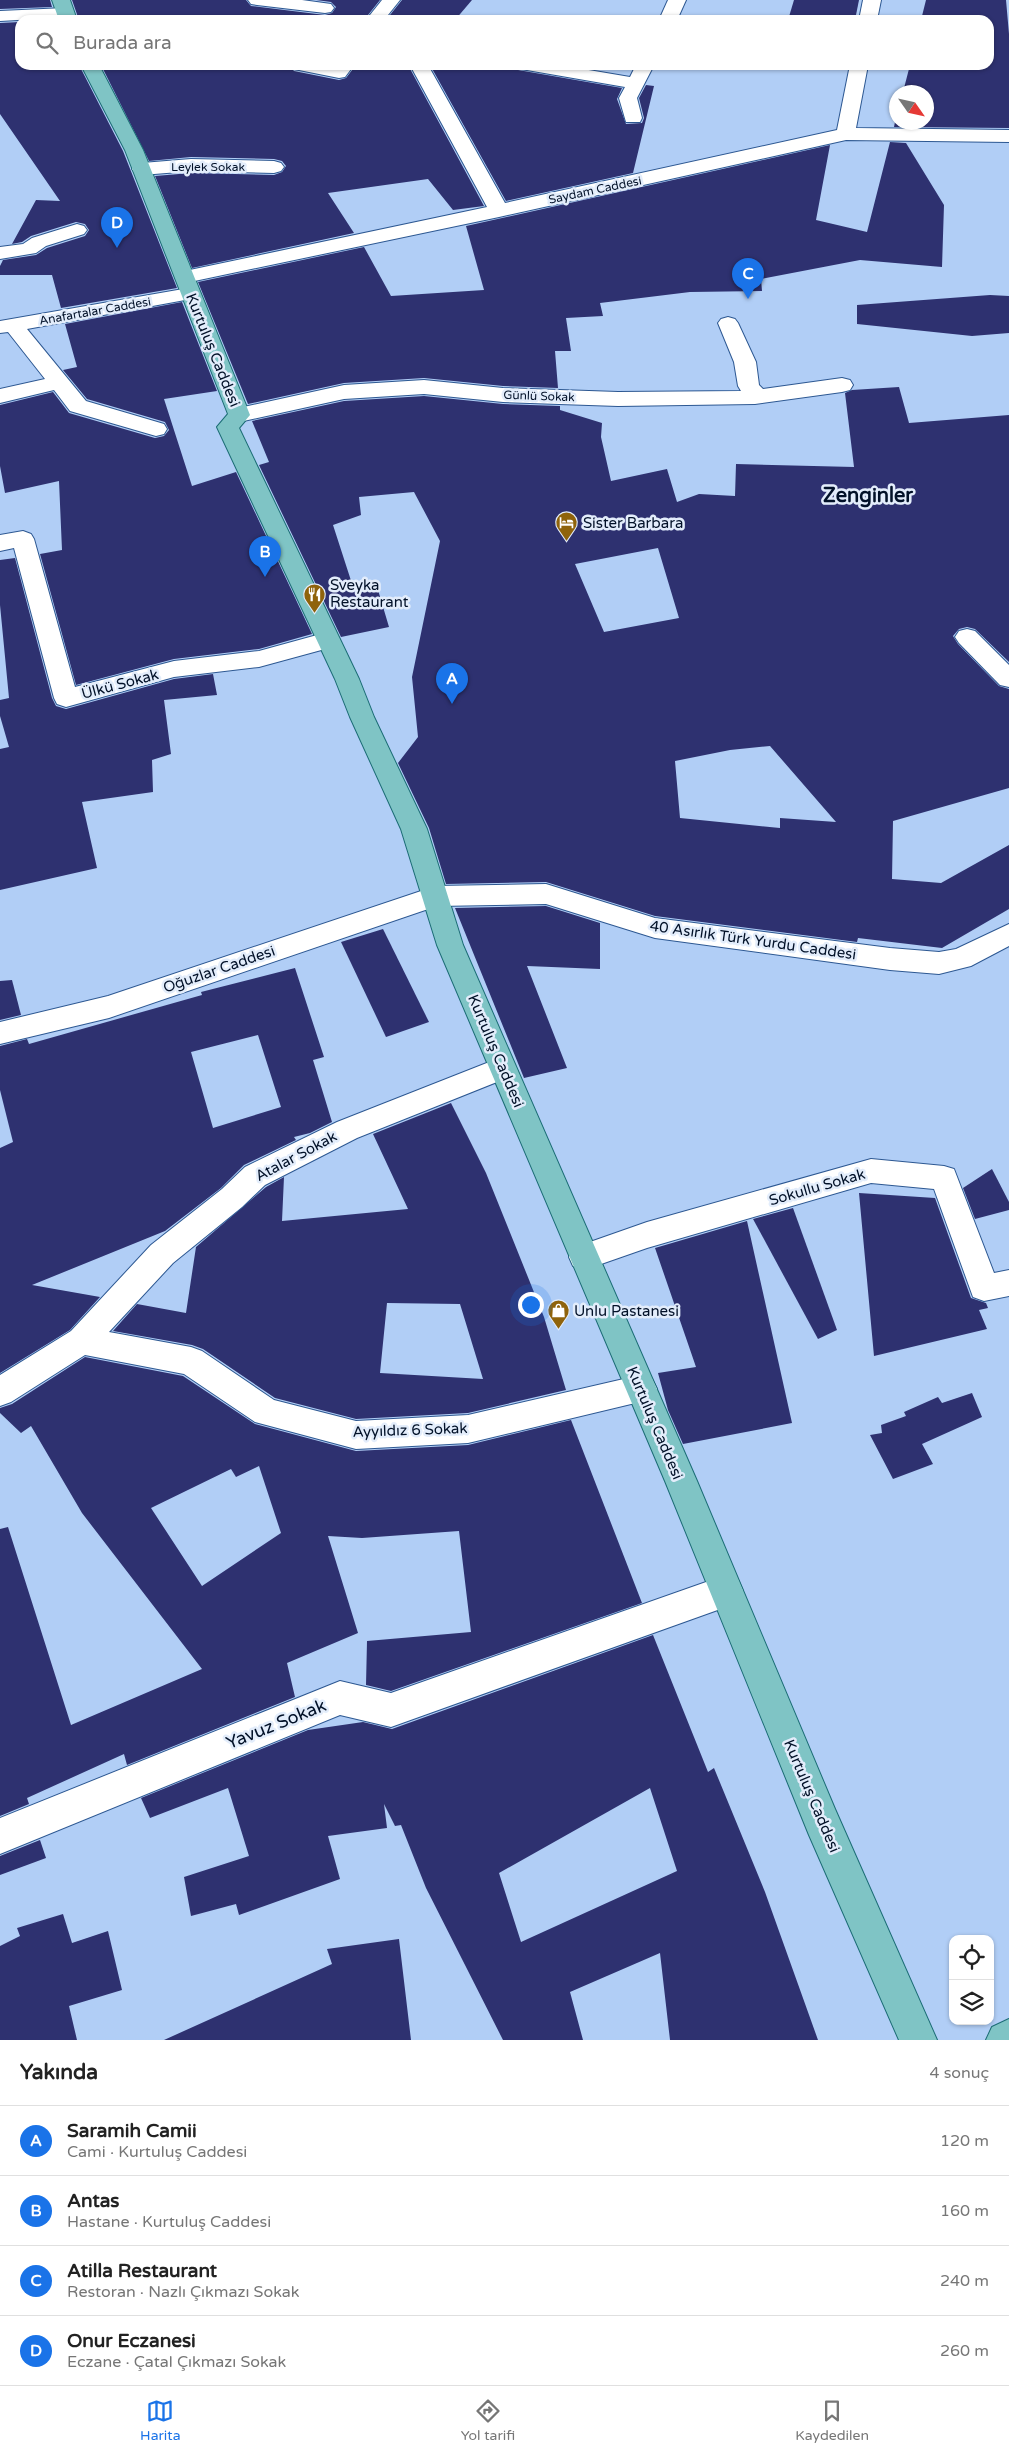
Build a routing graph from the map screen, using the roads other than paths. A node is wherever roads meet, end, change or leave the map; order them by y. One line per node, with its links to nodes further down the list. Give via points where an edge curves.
1 (257, 0): 5 (street)
2 (391, 0): 7 (street)
3 (677, 0): 8 (street)
4 (872, 0): 9 (street)
5 (325, 8)
6 (65, 11): 10 (street)
7 (379, 15)
8 (670, 15)
9 (869, 15)
10 (0, 16)
11 (93, 70): 23 (main road, Kurtuluş Caddesi)
12 (324, 70): 13 (street, via 339,73)
13 (341, 70)
14 (423, 70): 24 (street)
15 (557, 70): 18 (street)
16 (642, 70): 18 (street)
17 (858, 70): 20 (street)
18 (634, 83): 19 (street, via 628,98)
19 (633, 118)
20 (846, 134): 21 (street, Saydam Caddesi); 24 (street, Saydam Caddesi)
21 (1009, 136)
22 (274, 167): 23 (street, Leylek Sokak, via 191,165)
23 (142, 168): 27 (main road, Kurtuluş Caddesi)
24 (500, 211): 27 (street, Saydam Caddesi)
25 (77, 230): 26 (street, via 39,242 29,249)
26 (0, 253)
27 (187, 286): 29 (street, Anafartalar Caddesi); 34 (main road, Kurtuluş Caddesi)
28 (728, 323): 33 (street, via 745,362 749,386)
29 (7, 326): 30 (street)
30 (58, 382): 32 (street); 35 (street, via 78,406)
31 (842, 385): 33 (street, Günlü Sokak)
32 (0, 396)
33 (757, 396): 34 (street, Günlü Sokak, via 618,399 503,395 424,387 344,392)
34 (238, 415): 38 (main road, Kurtuluş Caddesi, via 228,427)
35 (156, 429)
36 (0, 543): 38 (street, Ülkü Sokak, via 23,539 66,698 174,669 259,659)
37 (966, 638): 39 (street)
38 (328, 640): 40 (main road, Kurtuluş Caddesi, via 414,829)
39 (1009, 679)
40 (436, 896): 41 (street, 40 Asırlık Türk Yurdu Caddesi, via 546,894 655,928 939,963 961,960); 42 (street, Oğuzlar Caddesi, via 109,1007); 43 (main road, Kurtuluş Caddesi, via 439,916)
41 (1009, 934)
42 (0, 1033)
43 (502, 1068): 44 (main road, Kurtuluş Caddesi); 46 (street, Atalar Sokak, via 347,1130 255,1176 162,1254)
44 (584, 1258): 45 (street, Sokullu Sokak, via 648,1235 871,1171 944,1178 984,1288); 47 (main road, Kurtuluş Caddesi)
45 (1009, 1283)
46 (82, 1340): 47 (street, Ayyıldız 6 Sokak, via 191,1361 266,1412 356,1435 468,1429); 48 (street)
47 (641, 1389): 49 (main road, Kurtuluş Caddesi)
48 (0, 1392)
49 (726, 1591): 50 (street, Yavuz Sokak, via 391,1710 340,1698); 52 (main road, Kurtuluş Caddesi, via 822,1822)
50 (0, 1836)
51 (1009, 2038): 53 (main road)
52 (918, 2040)
53 (1005, 2040)

